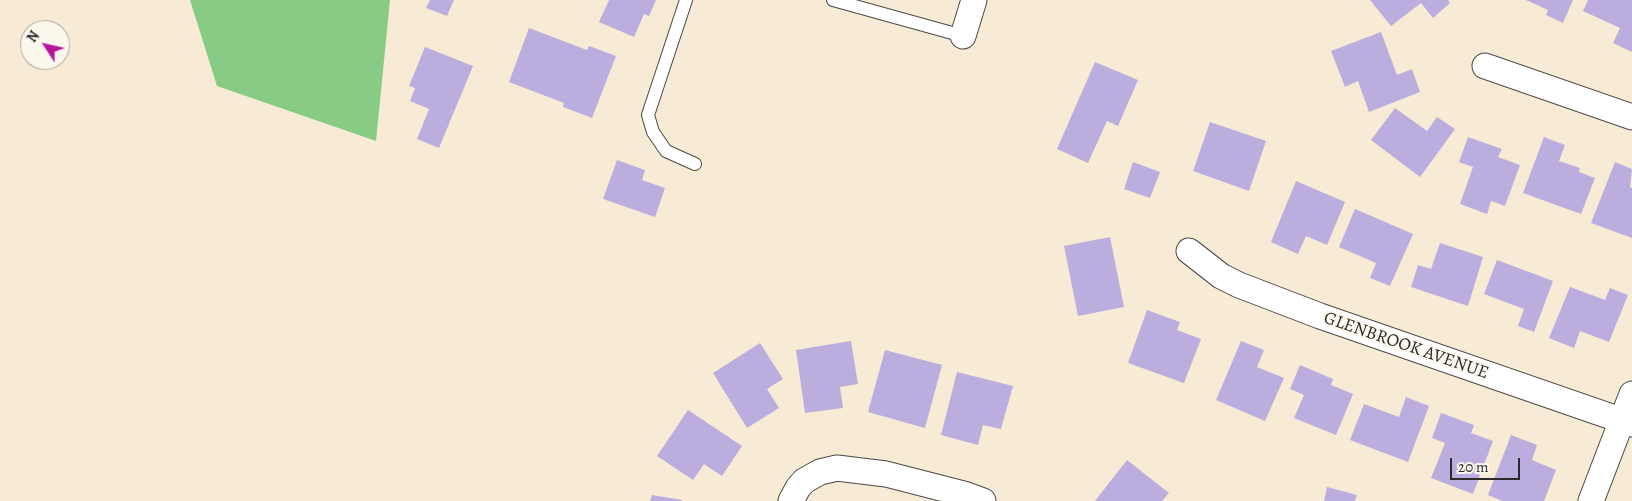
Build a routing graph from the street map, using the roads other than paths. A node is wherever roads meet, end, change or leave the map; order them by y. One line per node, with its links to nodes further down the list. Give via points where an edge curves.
1 (686, 0): 7 (lane, via 648,115 653,132 666,151)
2 (833, 0): 4 (lane)
3 (974, 0): 4 (street)
4 (963, 36)
5 (1485, 66): 6 (street)
6 (1632, 117)
7 (695, 164)
8 (1189, 251): 10 (street, GLENBROOK AVENUE, via 1221,276 1239,285)
9 (1632, 394): 10 (street)
10 (1627, 422): 13 (street)
11 (794, 494): 12 (street, via 804,481 820,472 837,468 886,474)
12 (983, 501)
13 (1591, 501)

